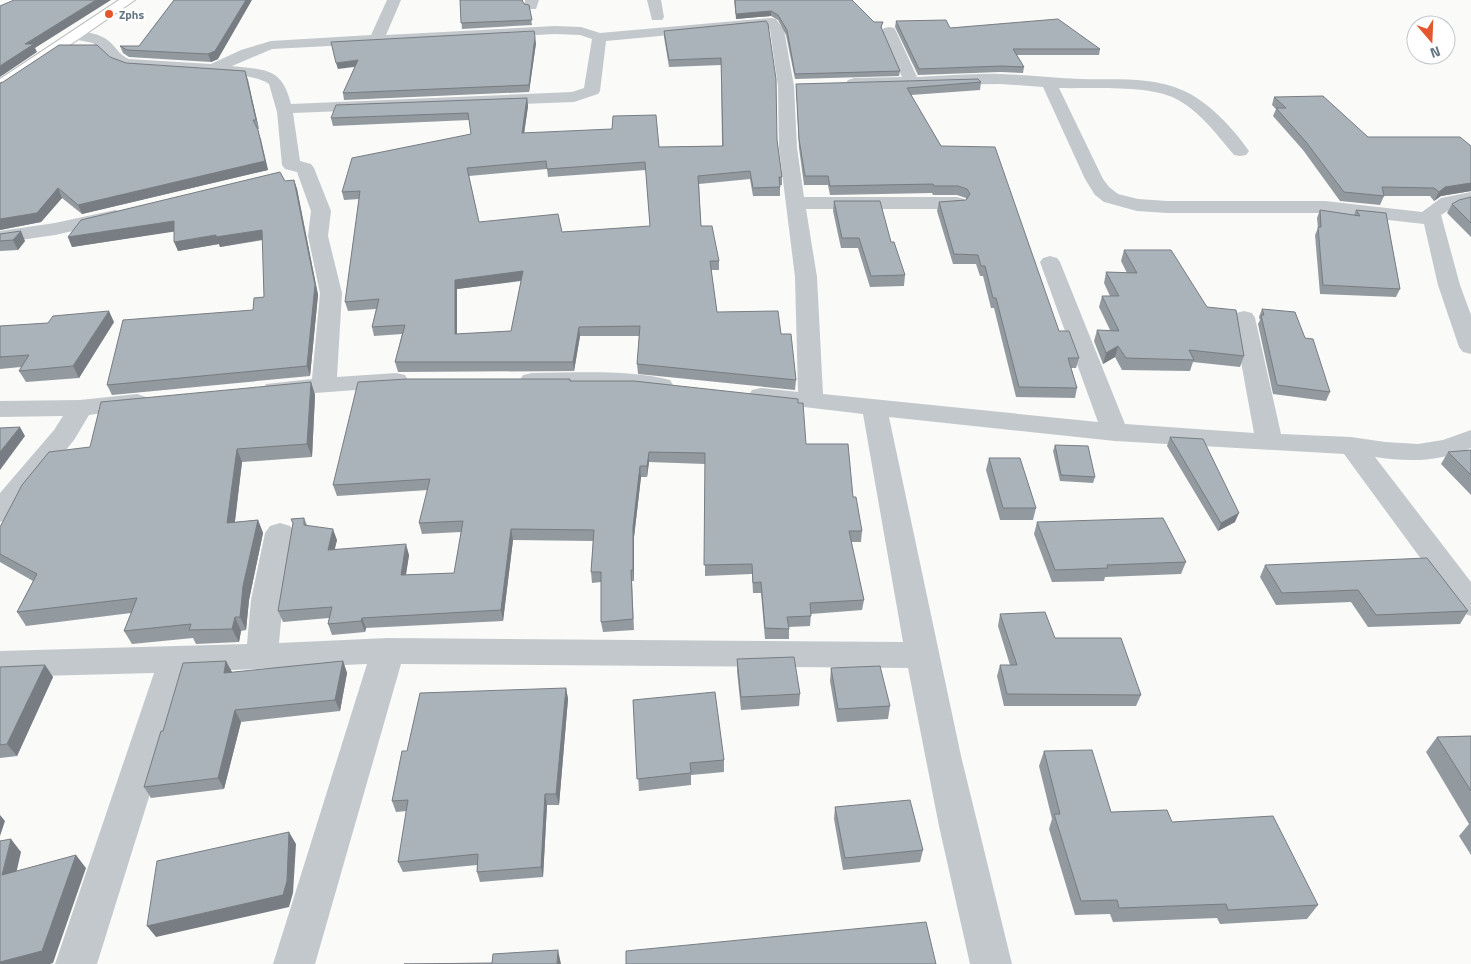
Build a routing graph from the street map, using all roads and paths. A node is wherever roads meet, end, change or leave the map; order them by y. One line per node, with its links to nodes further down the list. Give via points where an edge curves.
1 (128, 0): 6 (main road)
2 (394, 0): 8 (street)
3 (654, 0): 4 (street)
4 (657, 17)
5 (889, 31): 10 (street)
6 (78, 36): 9 (street, via 96,39 118,61 129,64); 14 (main road)
7 (599, 37): 8 (street, via 563,30); 15 (street, via 771,22 777,30); 16 (street, via 592,91 579,96)
8 (377, 39): 9 (street, via 271,45)
9 (212, 69): 16 (street, via 270,77 275,81)
10 (911, 80): 11 (street); 12 (street, via 1000,79)
11 (834, 84)
12 (1049, 84): 17 (street, via 1147,86 1179,93 1196,105); 24 (street, via 1094,179 1111,198 1167,208 1324,207)
13 (805, 85): 15 (street)
14 (0, 86)
15 (786, 86): 21 (street, via 788,148)
16 (284, 110): 18 (street, via 291,165)
17 (1240, 151)
18 (305, 168): 19 (street); 31 (street, via 321,211 318,236 331,293)
19 (278, 174)
20 (1471, 198): 24 (street, via 1448,202 1432,213)
21 (795, 203): 22 (street); 36 (street, via 806,277)
22 (957, 203)
23 (132, 212): 25 (street)
24 (1432, 219): 28 (street)
25 (0, 237)
26 (1050, 262): 40 (street)
27 (1244, 318): 42 (street)
28 (1471, 347)
29 (419, 380): 31 (street)
30 (508, 380): 32 (street, via 611,380)
31 (324, 384): 33 (street)
32 (684, 387)
33 (255, 390)
34 (739, 393): 36 (street)
35 (158, 400): 38 (street)
36 (811, 401): 37 (street)
37 (874, 407): 40 (street); 48 (street)
38 (80, 408): 39 (street); 44 (street, via 64,434)
39 (0, 409)
40 (1115, 432): 42 (street)
41 (1471, 438): 43 (street, via 1438,452 1395,453)
42 (1269, 442): 43 (street)
43 (1351, 445): 46 (street)
44 (0, 512)
45 (280, 534): 49 (street)
46 (1471, 604)
47 (388, 651): 48 (street); 49 (street); 53 (street)
48 (921, 655): 54 (street)
49 (262, 657): 50 (street)
50 (175, 660): 51 (street); 52 (street)
51 (0, 664)
52 (76, 964)
53 (294, 964)
54 (991, 964)

